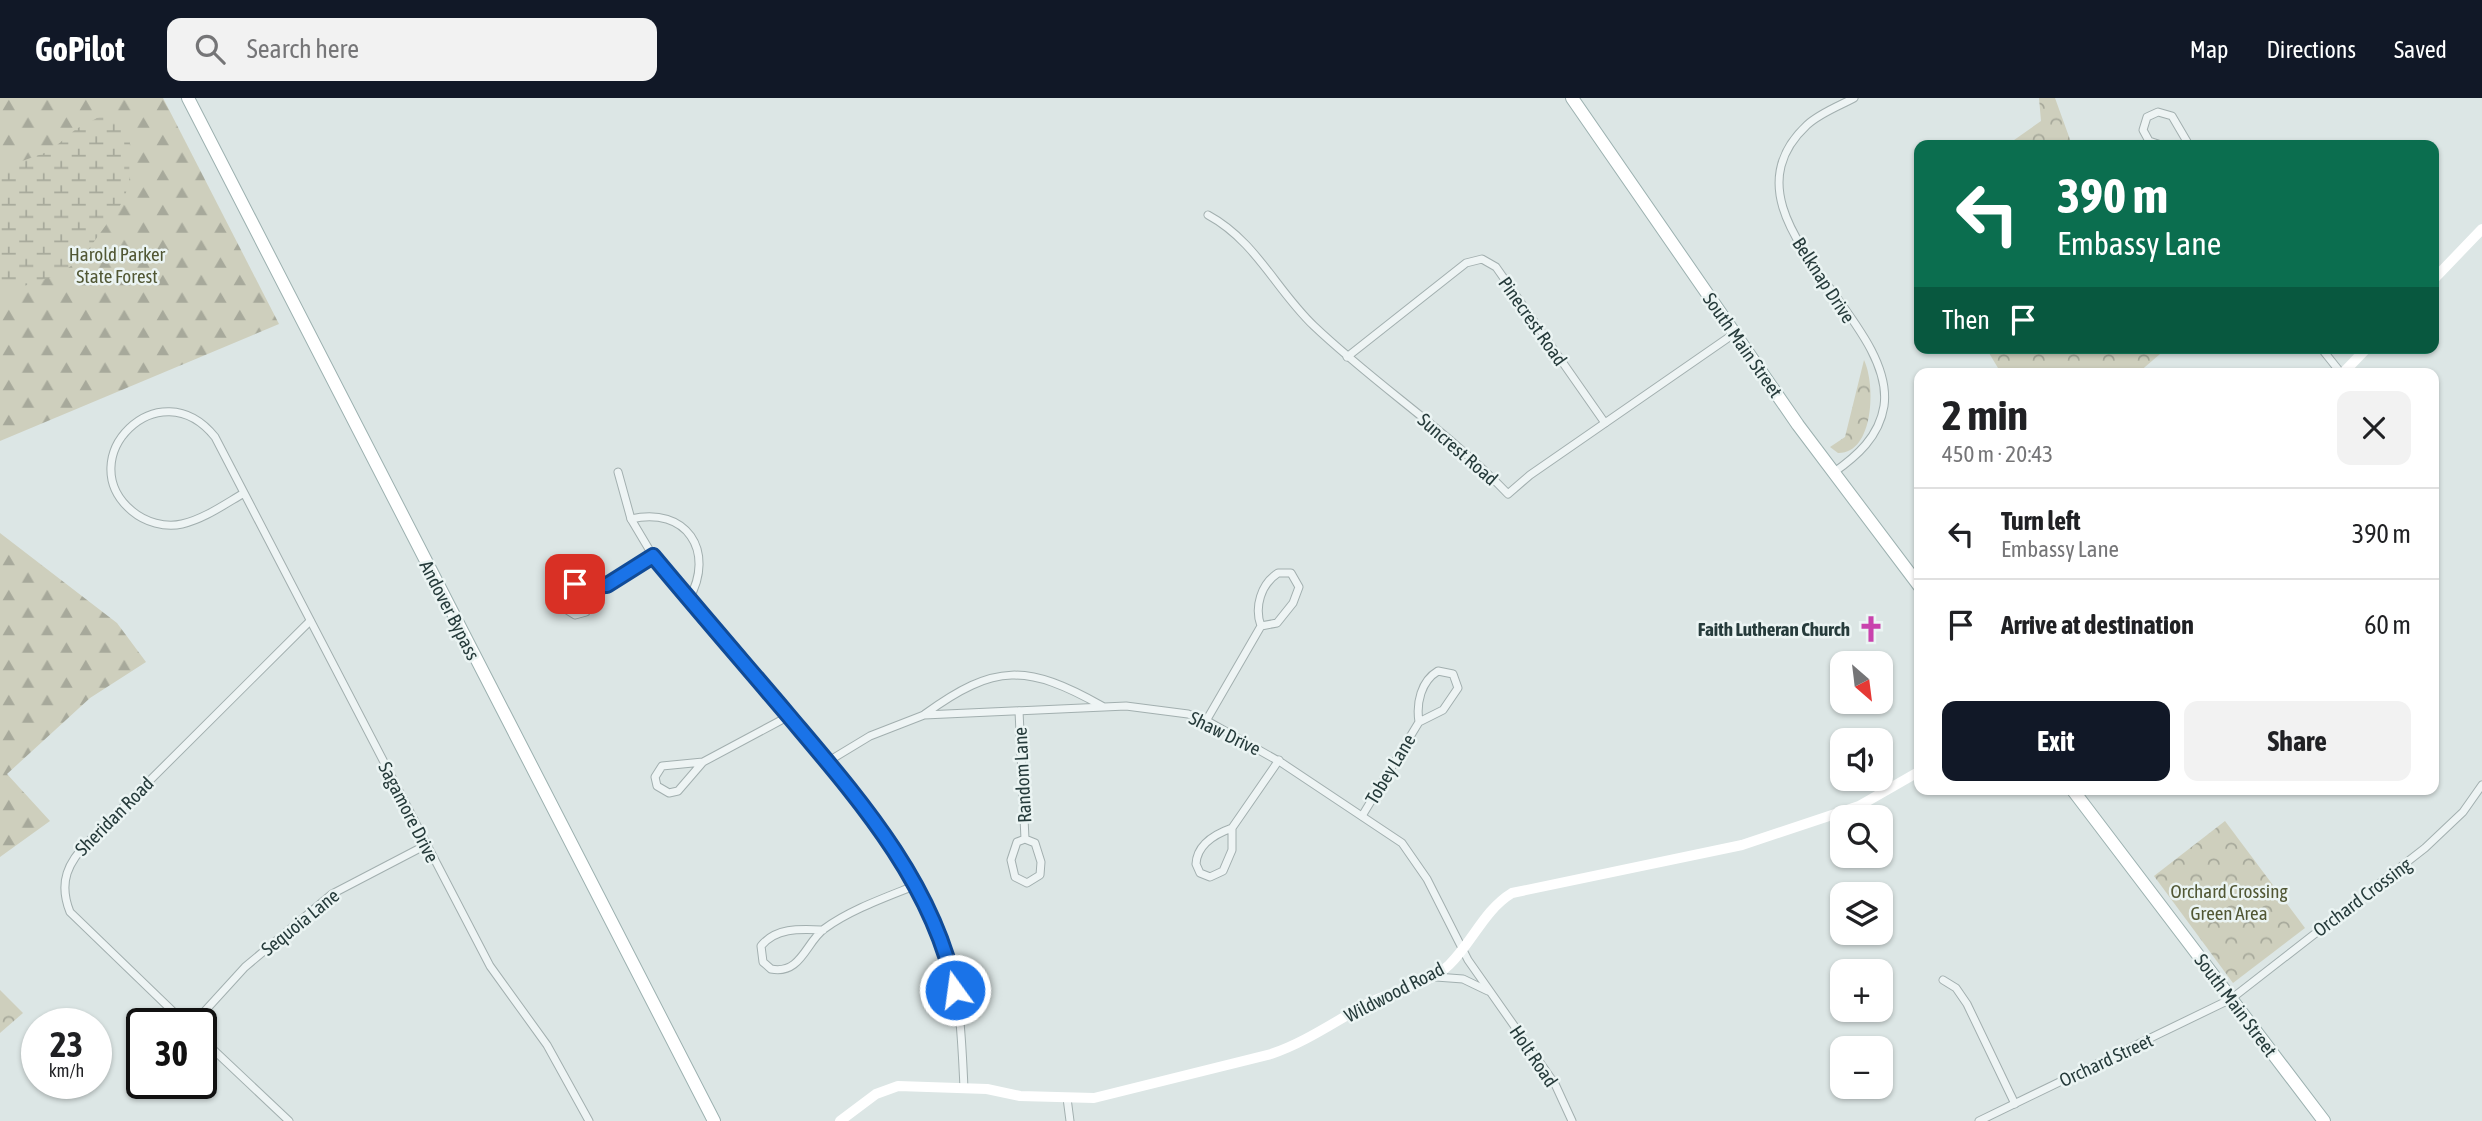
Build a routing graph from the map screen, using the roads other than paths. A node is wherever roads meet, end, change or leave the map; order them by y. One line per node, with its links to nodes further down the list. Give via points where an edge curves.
1 (188, 98): 57 (main road, Andover Bypass)
2 (1572, 98): 9 (main road, South Main Street)
3 (1854, 98): 17 (street, Belknap Drive, via 1808,124 1781,169 1780,185 1792,231 1872,354 1883,386 1884,407 1875,430 1859,453)
4 (2149, 140): 5 (street, via 2143,130 2147,117 2158,111 2172,116)
5 (2186, 140)
6 (1208, 215): 12 (street, Suncrest Road, via 1254,251 1311,324)
7 (2482, 229): 8 (street)
8 (2439, 274)
9 (1735, 333): 15 (street, Suncrest Road); 17 (main road, South Main Street)
10 (2327, 354): 13 (street)
11 (2361, 354): 14 (street)
12 (1347, 358): 15 (street, Suncrest Road, via 1508,494); 15 (street, Pinecrest Road, via 1466,262 1482,258 1496,267)
13 (2338, 368)
14 (2347, 368)
15 (1605, 423)
16 (618, 472): 19 (street)
17 (1833, 473): 21 (main road, South Main Street)
18 (244, 493): 18 (street, Sagamore Drive, via 189,522 167,525 146,520 128,508 116,490 111,468 116,447 128,428 146,416 168,411 190,416 215,437); 24 (street, Sagamore Drive)
19 (631, 519): 20 (street); 23 (street, via 666,517 687,531 700,561 697,586)
20 (653, 556): 22 (street); 23 (street)
21 (1914, 579)
22 (607, 585): 22 (street, via 586,612 570,614 562,607 563,592 571,585)
23 (689, 599): 29 (street)
24 (310, 621): 41 (street, Sagamore Drive); 49 (street, Sheridan Road, via 89,841 67,870 64,891 70,912)
25 (1261, 626): 25 (street, via 1279,621 1293,603 1299,587 1291,573 1278,573 1266,585 1256,609); 30 (street)
26 (1103, 706): 27 (street, Shaw Drive); 28 (street, via 1046,678 1009,675 970,684); 30 (street, Shaw Drive, via 1152,708)
27 (1019, 711): 28 (street, Shaw Drive); 40 (street, Random Lane)
28 (924, 715): 34 (street, Shaw Drive, via 870,736)
29 (789, 716): 33 (street); 34 (street)
30 (1206, 721): 32 (street, Shaw Drive)
31 (1419, 722): 31 (street, Tobey Lane, via 1419,696 1430,677 1438,671 1453,674 1458,688 1451,702); 38 (street, Tobey Lane)
32 (1279, 760): 38 (street, Shaw Drive); 39 (street)
33 (704, 762): 33 (street, via 673,793 660,790 655,782 662,766)
34 (827, 762): 42 (street, via 877,823)
35 (1914, 774): 44 (street, Wildwood Road, via 1859,806 1753,842 1521,890 1498,903)
36 (2482, 785): 48 (street, Orchard Crossing, via 2434,841)
37 (2077, 795): 48 (main road, South Main Street)
38 (1362, 816): 44 (street, Shaw Drive, via 1392,834 1409,852)
39 (1232, 828): 39 (street, via 1232,850 1223,871 1210,877 1200,873 1196,864 1200,850 1213,836)
40 (1025, 839): 40 (street, Random Lane, via 1017,842 1011,860 1015,877 1027,883 1040,875 1041,862 1035,843)
41 (426, 845): 50 (street, Sequoia Lane, via 332,894 245,967); 56 (street, Sagamore Drive, via 501,986 547,1045)
42 (914, 886): 43 (street); 52 (street, via 950,967 960,1017)
43 (822, 930): 43 (street, via 792,965 776,970 763,962 761,946 769,938 789,930)
44 (1462, 948): 45 (street, Wildwood Road); 47 (street, Holt Road)
45 (1429, 979): 47 (street, Holt Road, via 1463,979); 53 (street, Wildwood Road, via 1371,1002 1271,1054 1111,1095)
46 (1943, 980): 54 (street, via 1963,996)
47 (1492, 994): 60 (street, Holt Road, via 1555,1084)
48 (2231, 999): 54 (street, Orchard Street); 62 (main road, South Main Street)
49 (169, 1008)
50 (207, 1008)
51 (217, 1053): 55 (street)
52 (964, 1088): 53 (street, Wildwood Road); 58 (street, Wildwood Road, via 898,1086 876,1094)
53 (1067, 1098): 59 (street)
54 (2015, 1104): 61 (street, Orchard Street)
55 (289, 1121)
56 (589, 1121)
57 (714, 1121)
58 (840, 1121)
59 (1070, 1121)
60 (1572, 1121)
61 (1979, 1121)
62 (2324, 1121)

